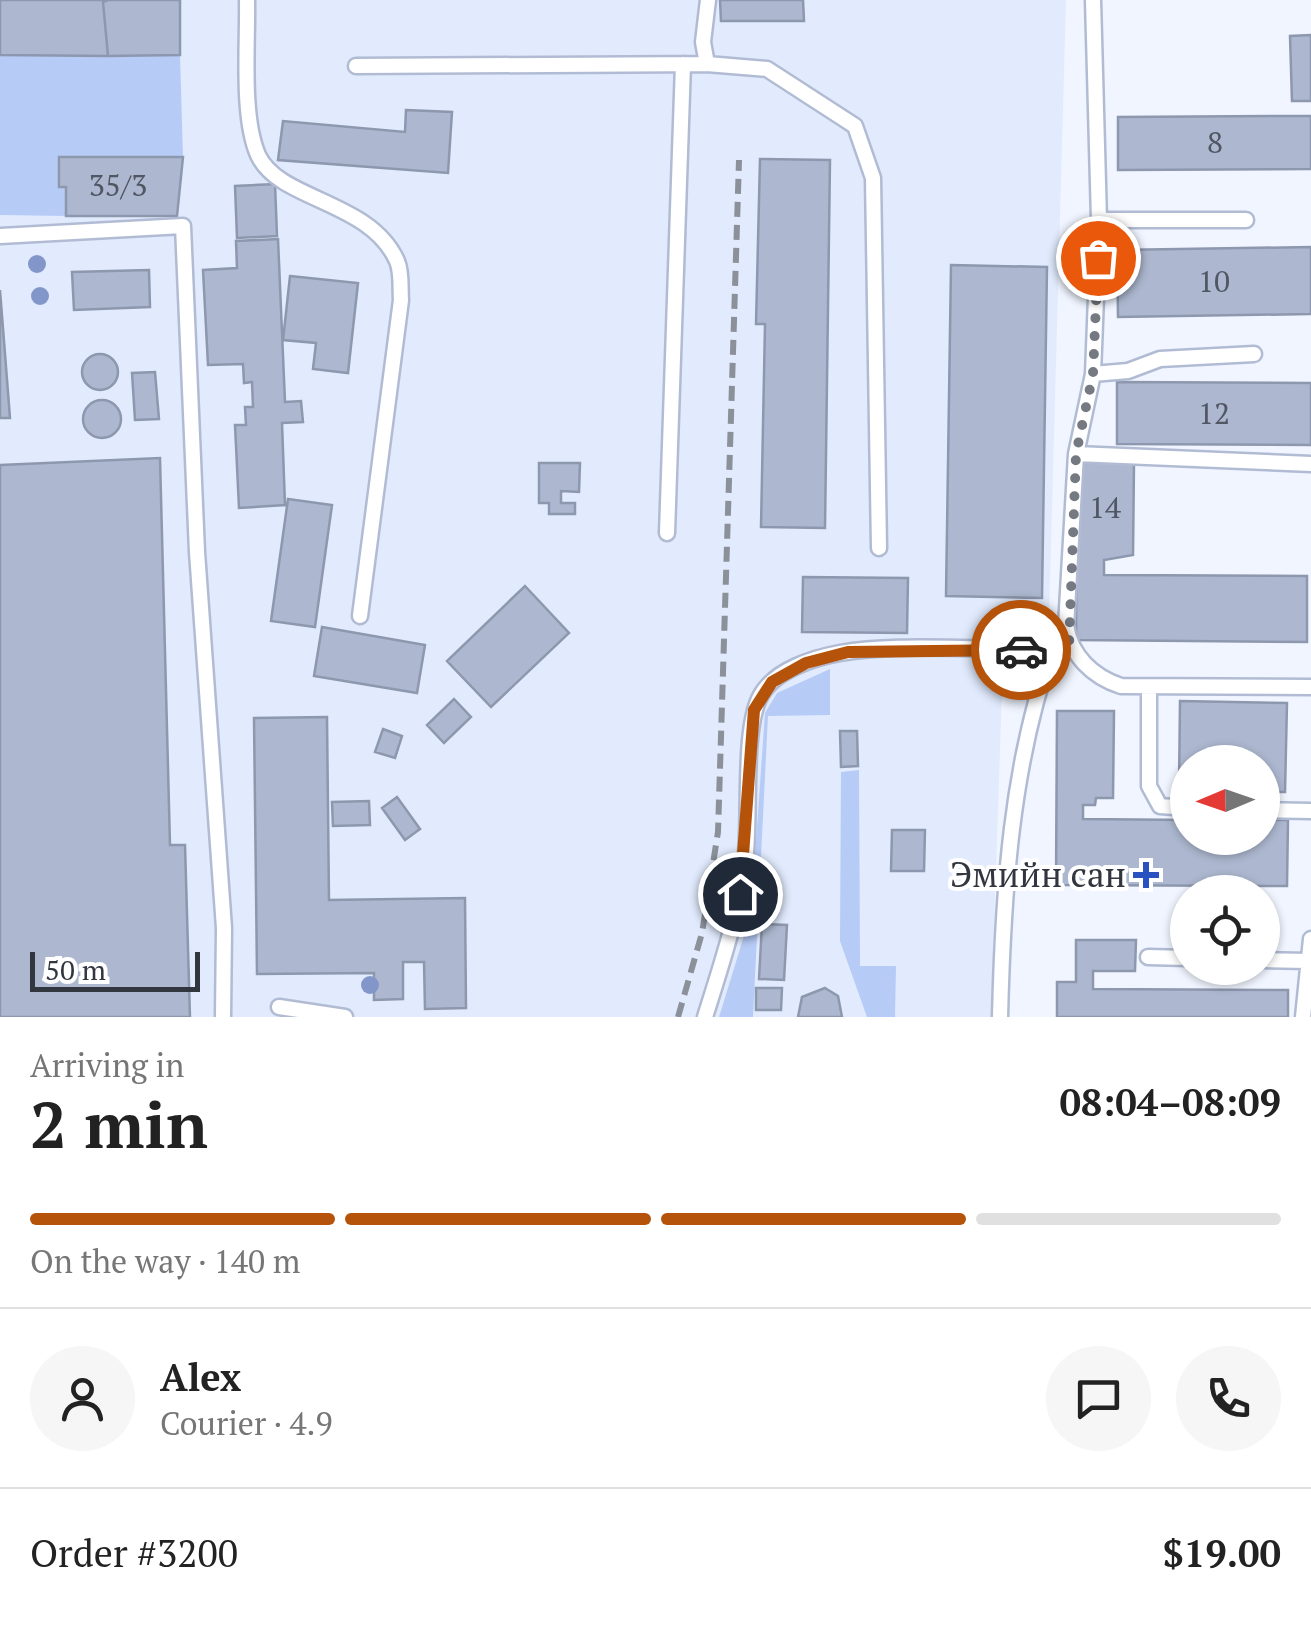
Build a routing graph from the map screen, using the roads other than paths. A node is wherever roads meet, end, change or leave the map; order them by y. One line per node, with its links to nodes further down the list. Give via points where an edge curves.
1 (247, 0): 16 (lane, via 250,120 259,157 280,179 372,227 398,263 401,300)
2 (708, 0): 5 (lane, via 702,42)
3 (1093, 0): 7 (lane)
4 (683, 64): 5 (lane); 6 (lane); 14 (lane)
5 (707, 64): 15 (lane, via 767,69 856,126 874,178)
6 (356, 66)
7 (1100, 220): 8 (lane); 11 (lane)
8 (1246, 220)
9 (0, 236): 29 (lane, via 183,226 197,552 224,928)
10 (1254, 354): 11 (lane, via 1160,359)
11 (1093, 374): 12 (lane)
12 (1076, 454): 13 (lane); 17 (lane)
13 (1311, 464)
14 (667, 533)
15 (879, 548)
16 (360, 616)
17 (1061, 646): 18 (lane, via 1098,679); 31 (lane, via 848,652 806,663 766,687 753,722 740,894); 32 (lane, via 1026,741 1002,918)
18 (1149, 687): 19 (lane); 20 (lane, via 1149,786 1160,806)
19 (1311, 687)
20 (1170, 807)
21 (1280, 810): 22 (lane)
22 (1311, 811)
23 (1311, 939): 27 (lane)
24 (1148, 957): 25 (lane)
25 (1170, 958)
26 (1280, 960): 27 (lane)
27 (1308, 960): 33 (lane)
28 (279, 1008): 30 (lane)
29 (223, 1017)
30 (345, 1017)
31 (704, 1017)
32 (1000, 1017)
33 (1303, 1017)

